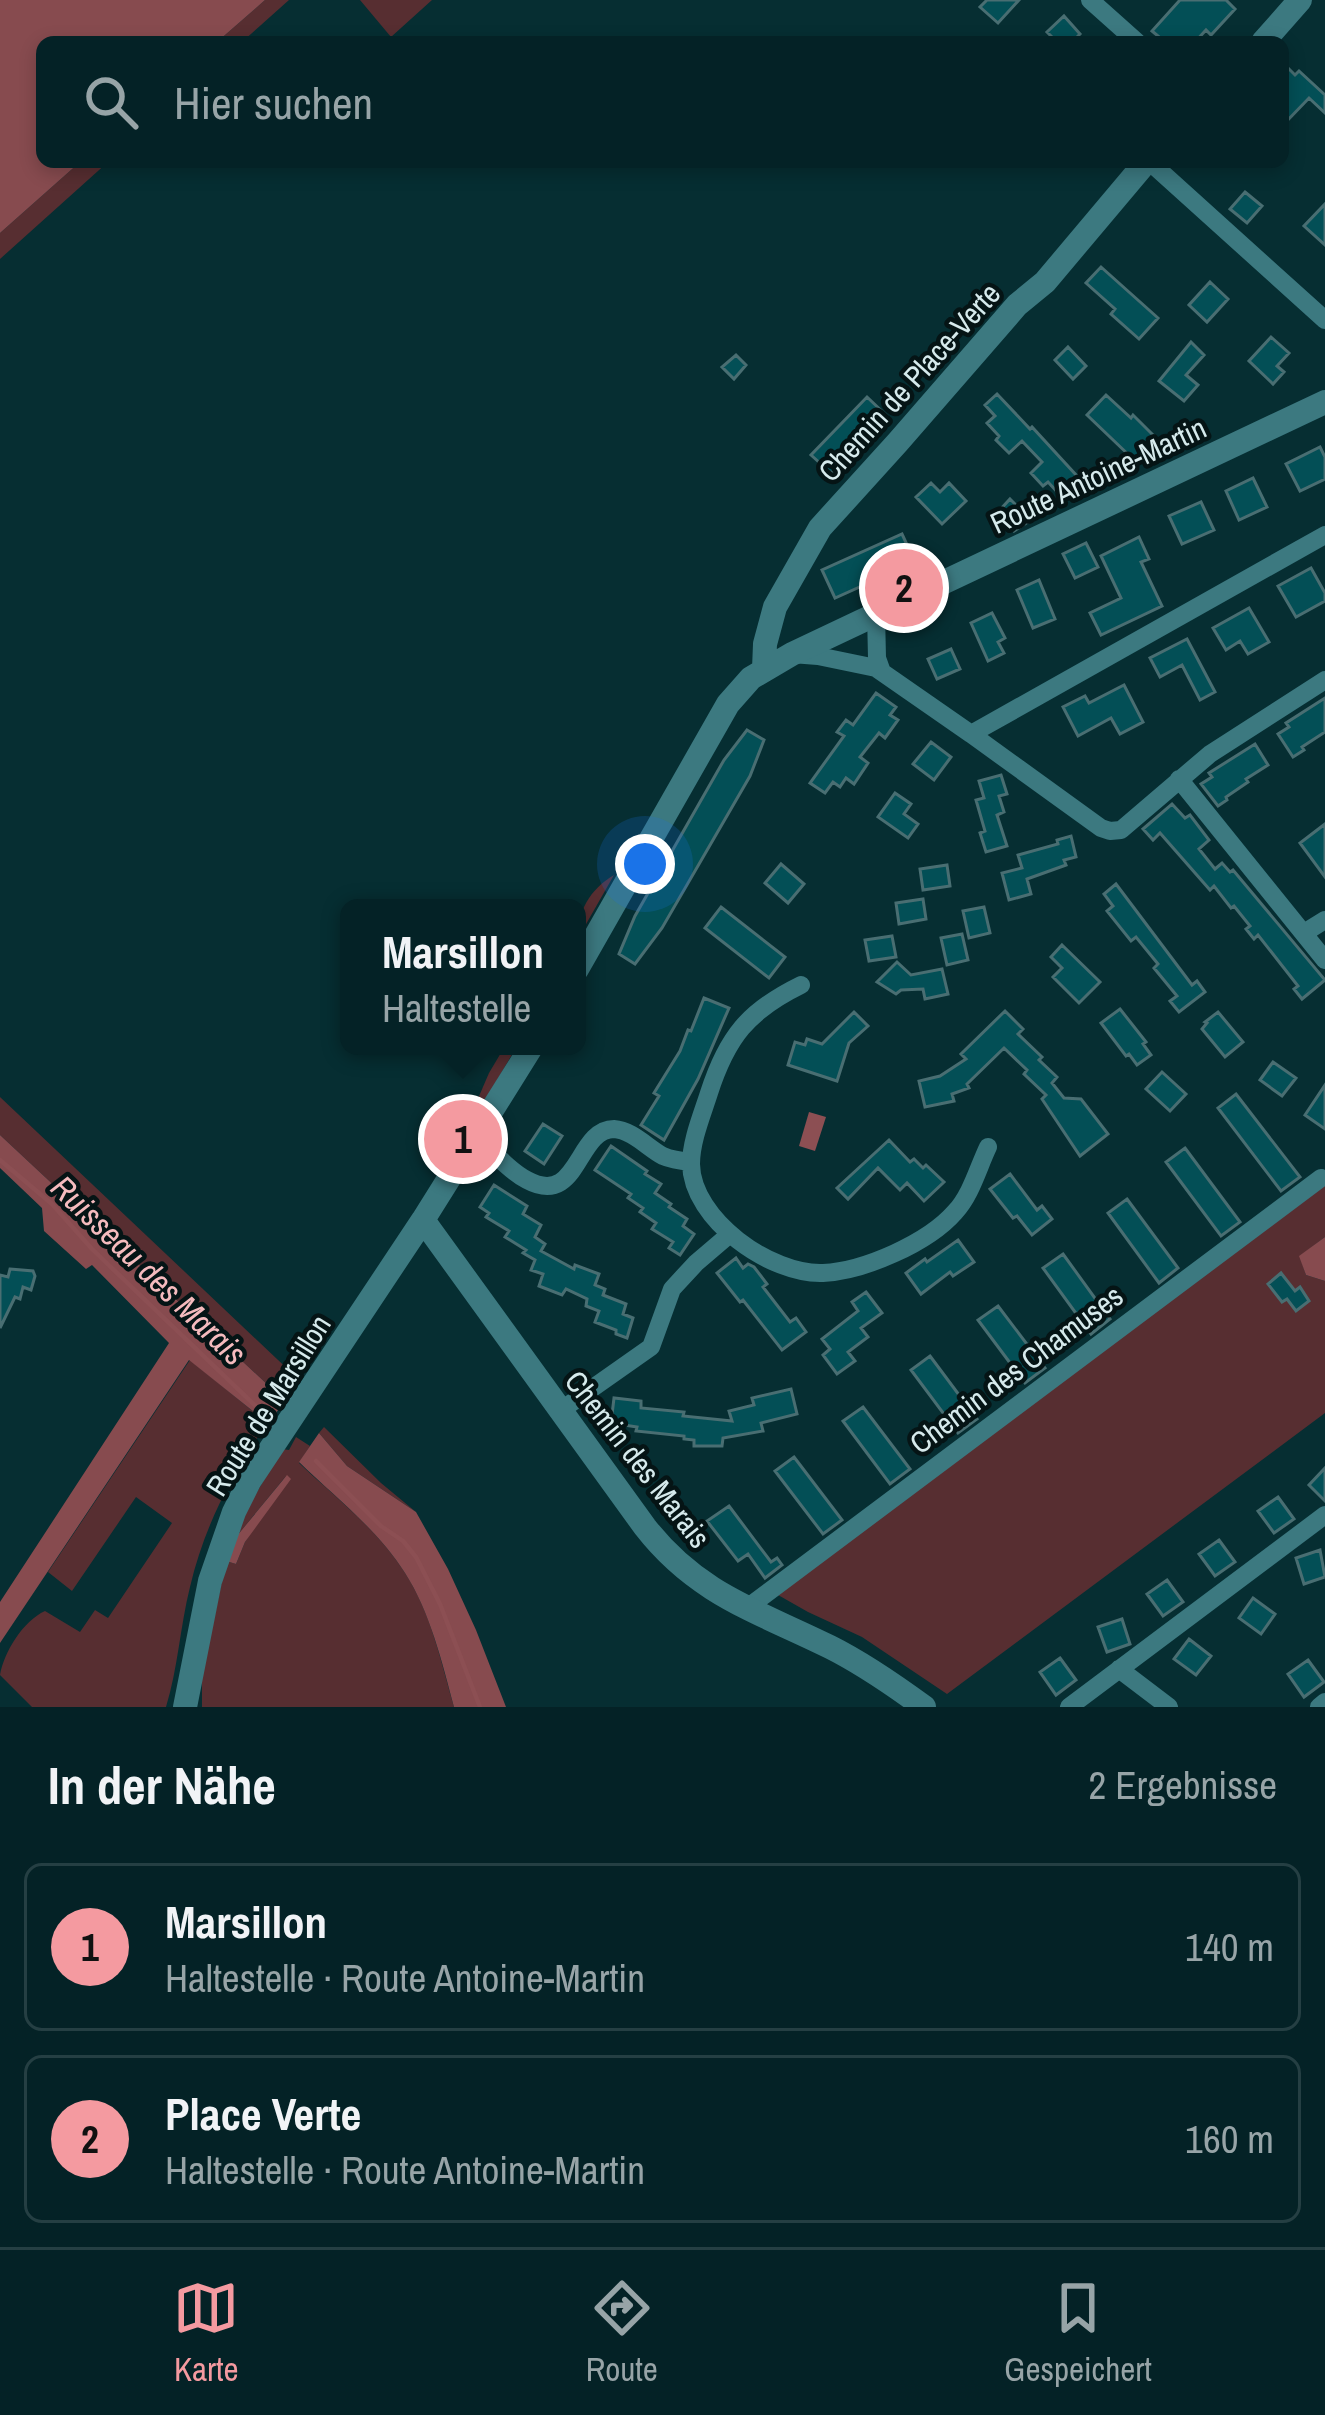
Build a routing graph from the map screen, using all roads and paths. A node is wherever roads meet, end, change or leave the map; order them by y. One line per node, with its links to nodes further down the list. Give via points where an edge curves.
1 (1090, 0): 3 (street)
2 (1300, 0): 4 (street)
3 (1130, 36)
4 (1268, 36)
5 (1143, 168): 12 (street, Chemin de Place-Verte, via 820,528 775,607)
6 (1155, 168): 7 (street)
7 (1325, 320)
8 (1325, 403): 10 (street, Route Antoine-Martin)
9 (1325, 535): 15 (street)
10 (876, 613): 11 (street, Route Antoine-Martin); 13 (street)
11 (792, 654): 12 (street, Route Antoine-Martin); 13 (street)
12 (764, 669): 19 (street, Route Antoine-Martin, via 728,704)
13 (883, 671): 15 (street)
14 (1325, 680): 16 (street)
15 (971, 734): 16 (street, via 1110,831 1129,825)
16 (1179, 779): 18 (street)
17 (1325, 920): 18 (street)
18 (1304, 933): 20 (street)
19 (586, 953)
20 (1325, 960)
21 (801, 985): 25 (street, via 755,1012 734,1038)
22 (526, 1055): 23 (street)
23 (477, 1136): 25 (street, via 541,1185 566,1178 593,1140 613,1129); 27 (street)
24 (988, 1147): 28 (street, via 950,1217 876,1261 811,1272)
25 (691, 1162): 28 (street, via 698,1192)
26 (1321, 1178): 31 (street, Chemin des Chamuses)
27 (423, 1220): 29 (street, Chemin des Marais); 33 (street, Route de Marsillon, via 242,1496 209,1581)
28 (730, 1234): 29 (street, via 672,1289 651,1347)
29 (560, 1411): 31 (street, Chemin des Marais, via 670,1557)
30 (1323, 1521): 32 (street)
31 (747, 1609): 34 (street, Chemin des Marais, via 857,1662)
32 (1120, 1669): 35 (street); 36 (street)
33 (185, 1707)
34 (924, 1707)
35 (1069, 1707)
36 (1169, 1707)

